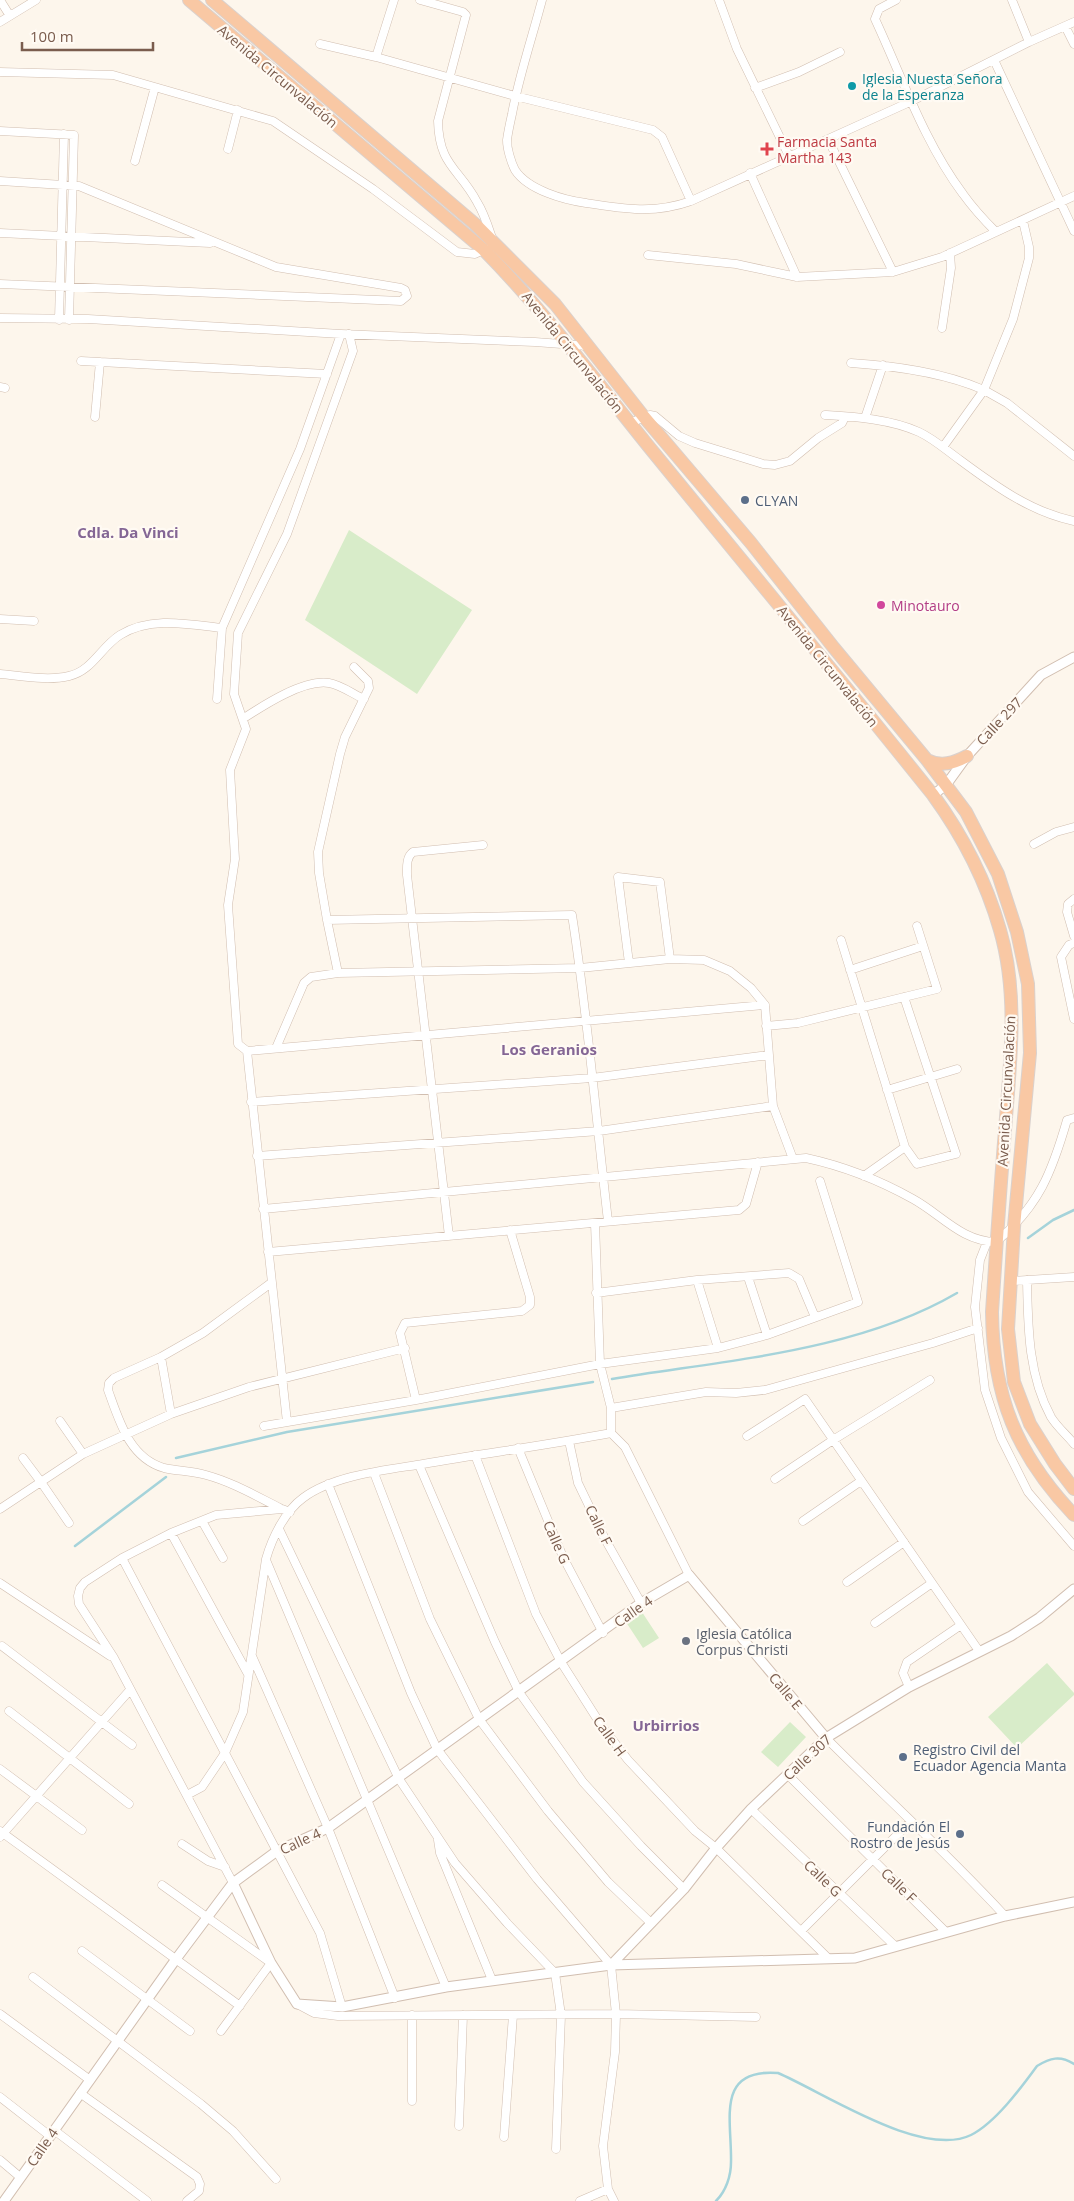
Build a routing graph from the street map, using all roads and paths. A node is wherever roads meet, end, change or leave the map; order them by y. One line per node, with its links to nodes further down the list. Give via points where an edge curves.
1 (0, 0): 11 (street)
2 (36, 0): 11 (street)
3 (189, 0): 49 (highway, Avenida Circunvalación)
4 (212, 0): 47 (highway, Avenida Circunvalación)
5 (394, 0): 19 (street)
6 (420, 0): 22 (street, via 466,15)
7 (542, 0): 25 (street)
8 (720, 0): 24 (street, via 736,49)
9 (896, 0): 26 (street, via 879,9 875,19)
10 (1012, 0): 15 (street)
11 (10, 16): 12 (street)
12 (0, 22)
13 (1074, 22): 14 (street)
14 (1065, 26): 15 (street); 17 (street)
15 (1029, 42): 20 (street)
16 (320, 44): 19 (street)
17 (1074, 44)
18 (840, 52): 24 (street)
19 (376, 57): 22 (street)
20 (994, 60): 26 (street); 40 (street)
21 (0, 72): 23 (street, via 113,75)
22 (450, 79): 25 (street); 47 (street, via 438,121 438,139 445,158 477,201)
23 (155, 87): 27 (street); 33 (street)
24 (755, 88): 32 (street)
25 (515, 96): 39 (street, via 658,133); 39 (street, via 507,141 516,170 528,182 579,202 611,207 663,209)
26 (912, 101): 30 (street); 44 (street, via 962,194)
27 (238, 110): 31 (street); 49 (street, via 279,124 457,252 470,255)
28 (0, 131): 29 (street)
29 (64, 134): 36 (street); 37 (street, via 74,135)
30 (828, 139): 32 (street); 52 (street)
31 (228, 149)
32 (789, 156): 34 (street)
33 (135, 160)
34 (750, 173): 39 (street); 53 (street)
35 (0, 181): 36 (street)
36 (63, 184): 37 (street); 45 (street)
37 (72, 185): 46 (street); 48 (street)
38 (1074, 196): 40 (street)
39 (691, 201)
40 (1060, 203): 41 (street); 42 (street)
41 (1023, 221): 44 (street); 69 (street, via 1029,258 1013,319)
42 (1074, 231)
43 (0, 232): 45 (street)
44 (996, 232): 51 (street)
45 (61, 235): 46 (street); 55 (street)
46 (71, 236): 48 (street); 56 (street)
47 (493, 240): 49 (street); 63 (highway, Avenida Circunvalación, via 555,304)
48 (217, 243): 56 (street, via 276,267 401,288 407,296 401,302)
49 (484, 250): 62 (highway, Avenida Circunvalación)
50 (648, 254): 53 (street, via 736,264)
51 (950, 254): 52 (street); 60 (street)
52 (893, 272): 53 (street)
53 (797, 277)
54 (0, 284): 55 (street)
55 (60, 286): 56 (street); 58 (street)
56 (69, 287): 59 (street)
57 (0, 318): 58 (street)
58 (59, 320): 59 (street)
59 (69, 320): 61 (street)
60 (942, 328)
61 (345, 334): 62 (street); 68 (street); 87 (street, via 353,351 290,525 238,633 234,694)
62 (569, 344): 63 (street); 75 (highway, Avenida Circunvalación)
63 (588, 346): 72 (highway, Avenida Circunvalación)
64 (81, 361): 65 (street)
65 (100, 362): 68 (street); 71 (street)
66 (851, 363): 67 (street)
67 (883, 365): 69 (street, via 965,382); 74 (street)
68 (327, 374): 81 (street, via 300,449)
69 (984, 390): 76 (street); 77 (street)
70 (825, 415): 73 (street)
71 (94, 417)
72 (644, 417): 73 (street, via 655,416 694,443 775,465 795,458 842,423); 75 (street); 89 (highway, Avenida Circunvalación)
73 (845, 417): 74 (street)
74 (865, 418): 76 (street, via 900,425)
75 (630, 423): 91 (highway, Avenida Circunvalación)
76 (943, 447): 78 (street, via 1006,493 1050,516)
77 (1074, 456)
78 (1074, 521)
79 (0, 620): 80 (street)
80 (34, 621)
81 (222, 628): 84 (street, via 171,623 141,626 119,636 88,666 71,676); 85 (street)
82 (1074, 657): 88 (street, Calle 297, via 1041,675)
83 (354, 667): 86 (street, via 370,684)
84 (0, 674)
85 (217, 699)
86 (364, 699): 87 (street, via 333,684 319,683 274,698); 97 (street, via 345,738 321,831 318,866)
87 (244, 718): 117 (street, via 246,729 230,770 235,860 228,905 238,1044)
88 (967, 756): 89 (highway, via 948,764); 90 (street, Calle 297)
89 (928, 760): 90 (highway, Avenida Circunvalación)
90 (946, 785): 91 (street, Calle 297); 140 (highway, Avenida Circunvalación, via 970,820 998,874 1018,932 1028,984 1030,1053)
91 (933, 795): 143 (highway, Avenida Circunvalación, via 966,845 982,877 1001,931 1010,982 1011,1048)
92 (1074, 827): 93 (street)
93 (1034, 844)
94 (483, 845): 96 (street, via 413,852 410,855 407,875)
95 (1074, 899): 99 (street, via 1068,904 1067,912)
96 (412, 918): 97 (street); 105 (street, via 572,915); 107 (street)
97 (327, 920): 108 (street)
98 (917, 926): 102 (street)
99 (1074, 936)
100 (841, 940): 106 (street)
101 (1074, 944): 112 (street, via 1069,945 1061,956)
102 (923, 946): 106 (street); 109 (street, via 937,989)
103 (670, 959): 104 (street); 104 (street, via 660,882 618,877); 110 (street, via 704,960 730,971 751,988)
104 (629, 963): 105 (street)
105 (580, 968): 107 (street); 113 (street)
106 (850, 970): 111 (street)
107 (418, 972): 108 (street); 115 (street)
108 (338, 973): 116 (street, via 311,977 304,983)
109 (904, 997): 111 (street); 120 (street)
110 (764, 1005): 113 (street); 114 (street)
111 (862, 1007): 114 (street, via 798,1023); 123 (street)
112 (1074, 1019)
113 (588, 1022): 115 (street); 121 (street)
114 (766, 1026): 118 (street)
115 (426, 1035): 116 (street); 122 (street)
116 (276, 1048): 117 (street)
117 (247, 1051): 124 (street)
118 (768, 1055): 121 (street); 125 (street)
119 (957, 1069): 120 (street)
120 (930, 1077): 123 (street); 129 (street, via 956,1154 917,1164)
121 (592, 1078): 122 (street); 127 (street)
122 (432, 1089): 124 (street); 128 (street)
123 (887, 1090): 129 (street)
124 (251, 1102): 130 (street)
125 (773, 1106): 127 (street); 131 (street)
126 (1074, 1118): 140 (street, via 1067,1120 1055,1161 1041,1192)
127 (599, 1131): 128 (street); 134 (street)
128 (438, 1144): 130 (street); 136 (street)
129 (905, 1147): 133 (street)
130 (257, 1156): 137 (street)
131 (793, 1159): 132 (street); 133 (street, via 806,1158 839,1165)
132 (758, 1162): 134 (street); 138 (street, via 746,1204 739,1210)
133 (864, 1176): 143 (street, via 914,1199 974,1239)
134 (603, 1177): 136 (street); 138 (street)
135 (820, 1181): 152 (street, via 858,1302)
136 (444, 1192): 137 (street); 142 (street)
137 (263, 1209): 144 (street)
138 (608, 1221): 139 (street)
139 (595, 1223): 141 (street); 151 (street)
140 (1014, 1227): 143 (street); 149 (highway, Avenida Circunvalación)
141 (510, 1230): 142 (street); 155 (street, via 530,1297 528,1308 408,1322 400,1333)
142 (449, 1236): 144 (street)
143 (992, 1242): 153 (street, via 980,1260 975,1307); 187 (highway, Avenida Circunvalación, via 992,1345 998,1382 1018,1438 1037,1471)
144 (268, 1252): 150 (street)
145 (1074, 1276): 148 (street)
146 (748, 1277): 147 (street); 152 (street, via 794,1275 799,1279); 154 (street)
147 (697, 1280): 151 (street); 156 (street)
148 (1027, 1280): 149 (street); 172 (street, via 1028,1332 1037,1385 1052,1418)
149 (1012, 1281): 183 (highway, Avenida Circunvalación, via 1008,1330 1014,1382 1030,1424)
150 (271, 1283): 157 (street, via 203,1333); 159 (street)
151 (596, 1293): 158 (street)
152 (815, 1317): 154 (street)
153 (978, 1328): 162 (street, via 765,1390 736,1394 706,1392); 194 (street, via 984,1390 1001,1438 1028,1492)
154 (767, 1336): 156 (street)
155 (405, 1348): 159 (street); 161 (street)
156 (718, 1348): 158 (street)
157 (161, 1357): 163 (street); 168 (street, via 114,1378 109,1384 108,1390)
158 (600, 1364): 161 (street); 162 (street)
159 (282, 1379): 163 (street); 165 (street)
160 (930, 1380): 170 (street)
161 (416, 1400): 165 (street)
162 (611, 1408): 167 (street)
163 (171, 1414): 168 (street)
164 (60, 1421): 174 (street)
165 (287, 1422): 166 (street)
166 (264, 1426)
167 (612, 1433): 171 (street); 198 (street, Calle E, via 625,1446)
168 (124, 1434): 174 (street); 185 (street, via 152,1464 206,1475)
169 (747, 1436): 170 (street, via 805,1399)
170 (833, 1440): 179 (street); 180 (street)
171 (569, 1441): 173 (street); 203 (street, Calle F, via 578,1483 605,1539)
172 (1074, 1444)
173 (518, 1448): 175 (street); 206 (street, Calle G, via 562,1557)
174 (83, 1454): 181 (street)
175 (475, 1455): 177 (street); 211 (street, Calle H, via 536,1614)
176 (23, 1458): 181 (street)
177 (419, 1465): 178 (street); 215 (street)
178 (374, 1473): 182 (street); 217 (street, via 430,1619)
179 (775, 1479)
180 (861, 1481): 189 (street); 193 (street)
181 (41, 1482): 184 (street); 190 (street)
182 (328, 1484): 186 (street, via 302,1498); 221 (street)
183 (1074, 1489)
184 (0, 1509)
185 (282, 1509): 186 (street); 188 (street, via 216,1515)
186 (290, 1512): 191 (street)
187 (1074, 1515)
188 (202, 1520): 192 (street); 196 (street)
189 (803, 1521)
190 (69, 1523)
191 (279, 1529): 197 (street, via 270,1542); 226 (street)
192 (171, 1533): 195 (street); 212 (street)
193 (904, 1542): 199 (street); 201 (street)
194 (1074, 1546)
195 (122, 1558): 210 (street, via 85,1582 78,1596 79,1604); 222 (street)
196 (223, 1558)
197 (266, 1558): 209 (street); 229 (street)
198 (689, 1576): 203 (street, Calle 4); 219 (street, Calle E)
199 (847, 1582)
200 (0, 1583): 210 (street)
201 (932, 1584): 204 (street); 205 (street)
202 (1074, 1589): 208 (street, Calle 307, via 1039,1618 1011,1636)
203 (642, 1603): 206 (street, Calle 4)
204 (875, 1623)
205 (960, 1625): 208 (street); 213 (street, via 907,1662 903,1673)
206 (603, 1633): 211 (street, Calle 4)
207 (2, 1646): 218 (street)
208 (978, 1651): 213 (street, Calle 307)
209 (252, 1656): 212 (street); 233 (street)
210 (114, 1658): 214 (street)
211 (561, 1662): 215 (street, Calle 4); 238 (street, Calle H, via 601,1725 628,1760 695,1831)
212 (248, 1674): 222 (street, via 243,1712)
213 (909, 1687): 219 (street, Calle 307)
214 (130, 1690): 218 (street); 228 (street)
215 (519, 1692): 217 (street, Calle 4); 244 (street, via 583,1782)
216 (9, 1711): 223 (street)
217 (479, 1718): 221 (street, Calle 4); 249 (street, via 548,1811 608,1882)
218 (102, 1722): 220 (street); 223 (street)
219 (826, 1738): 225 (street, Calle 307); 232 (street, Calle E)
220 (132, 1745)
221 (437, 1750): 226 (street, Calle 4); 257 (street, via 537,1879)
222 (225, 1753): 228 (street, via 202,1787); 239 (street)
223 (70, 1758): 227 (street); 230 (street)
224 (0, 1769): 227 (street)
225 (788, 1775): 231 (street, Calle 307); 240 (street, Calle F)
226 (398, 1778): 229 (street, Calle 4); 236 (street)
227 (36, 1796): 234 (street); 235 (street)
228 (187, 1796): 241 (street)
229 (367, 1801): 233 (street, Calle 4); 261 (street)
230 (129, 1804)
231 (752, 1809): 238 (street, Calle 307); 245 (street, Calle G)
232 (910, 1822): 240 (street); 247 (street, Calle E)
233 (328, 1828): 239 (street, Calle 4); 262 (street)
234 (82, 1830)
235 (1, 1834): 255 (street)
236 (438, 1839): 258 (street, via 507,1923); 260 (street, via 440,1853)
237 (182, 1844): 241 (street)
238 (716, 1848): 244 (street, Calle 307); 250 (street, Calle H)
239 (277, 1851): 242 (street, Calle 4); 266 (street, via 320,1933)
240 (872, 1860): 245 (street); 251 (street, Calle F)
241 (225, 1868): 242 (street)
242 (234, 1883): 248 (street, Calle 4); 256 (street)
243 (162, 1885): 248 (street)
244 (684, 1889): 249 (street, Calle 307)
245 (839, 1893): 250 (street); 252 (street, Calle G)
246 (1074, 1902): 247 (street)
247 (1004, 1916): 251 (street)
248 (208, 1917): 255 (street, Calle 4); 256 (street)
249 (652, 1923): 257 (street, Calle 307)
250 (801, 1931): 254 (street, Calle H)
251 (946, 1932): 252 (street)
252 (895, 1946): 254 (street, via 855,1958)
253 (82, 1952): 263 (street)
254 (828, 1958): 257 (street)
255 (176, 1959): 263 (street, Calle 4); 265 (street)
256 (271, 1963): 264 (street); 265 (street)
257 (611, 1965): 258 (street); 268 (street)
258 (555, 1973): 260 (street); 272 (street)
259 (33, 1977): 276 (street)
260 (492, 1980): 261 (street)
261 (446, 1988): 262 (street)
262 (395, 1998): 266 (street)
263 (147, 2000): 274 (street); 276 (street, Calle 4)
264 (297, 2004): 266 (street); 269 (street, via 314,2013 338,2016)
265 (240, 2006): 275 (street)
266 (342, 2006)
267 (0, 2014): 277 (street)
268 (616, 2014): 272 (street); 273 (street); 288 (street, via 615,2052 603,2146)
269 (412, 2015): 270 (street); 280 (street)
270 (463, 2015): 271 (street); 281 (street)
271 (513, 2015): 272 (street); 283 (street)
272 (561, 2015): 284 (street)
273 (756, 2017)
274 (190, 2031)
275 (221, 2031)
276 (117, 2042): 277 (street, Calle 4); 287 (street, via 233,2131)
277 (90, 2080): 278 (street, Calle 4)
278 (80, 2093): 282 (street, Calle 4); 291 (street, via 197,2177 199,2191)
279 (0, 2097): 282 (street)
280 (412, 2101)
281 (459, 2126)
282 (52, 2133): 286 (street, Calle 4); 290 (street)
283 (504, 2137)
284 (556, 2149)
285 (0, 2160): 286 (street)
286 (20, 2177): 289 (street, Calle 4)
287 (276, 2179)
288 (608, 2189): 292 (street); 293 (street)
289 (4, 2201)
290 (147, 2201)
291 (187, 2201)
292 (580, 2201)
293 (614, 2201)

